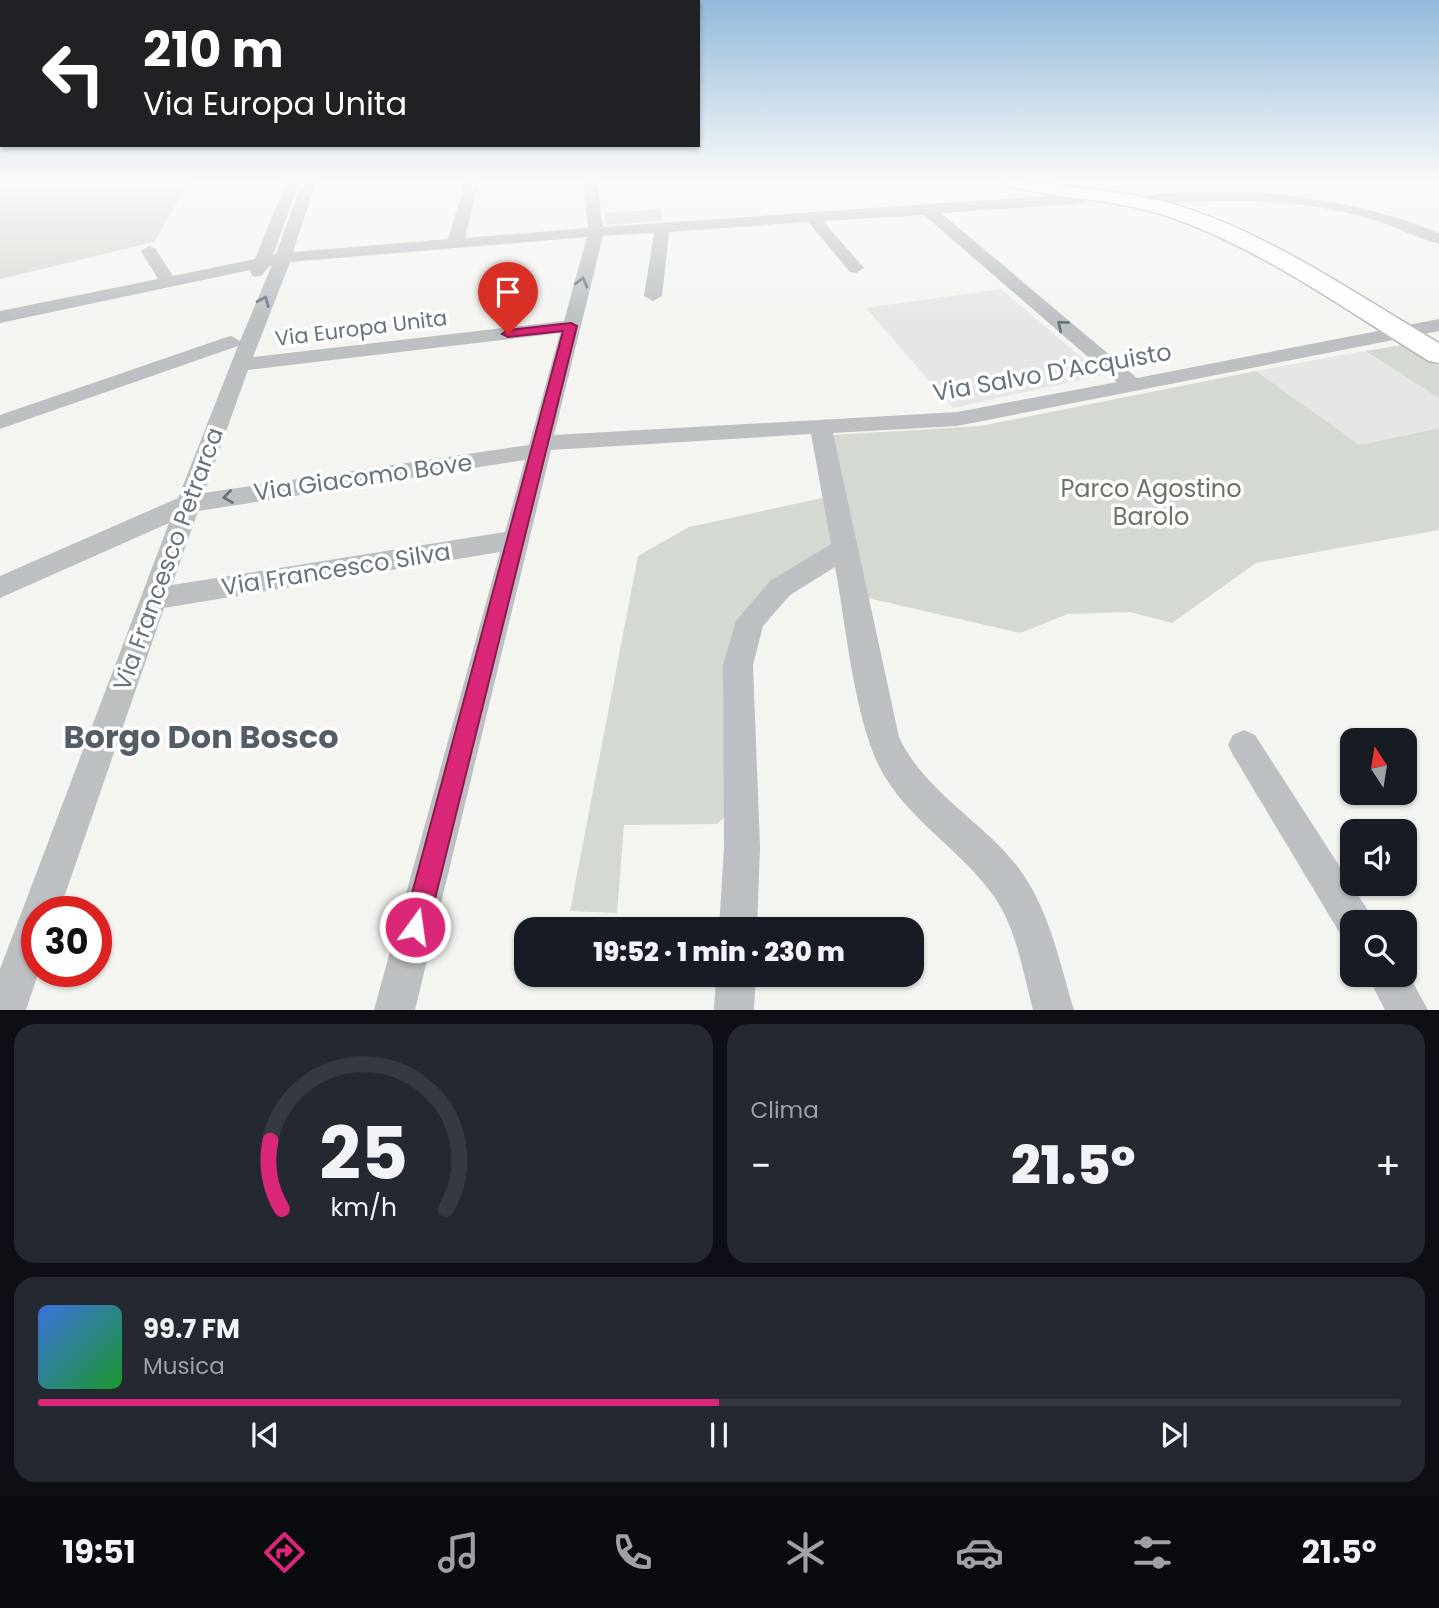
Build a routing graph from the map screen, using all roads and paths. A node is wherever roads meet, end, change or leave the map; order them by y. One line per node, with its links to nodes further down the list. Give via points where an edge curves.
1 (274, 229): 15 (street, Via Francesco Petrarca)
2 (293, 229): 14 (street, Via Francesco Petrarca)
3 (460, 229): 12 (street)
4 (643, 229): 10 (street)
5 (662, 229): 18 (street)
6 (822, 229): 16 (street)
7 (950, 229): 25 (street, one-way to 7)
8 (1219, 229): 22 (street)
9 (1415, 229): 11 (street)
10 (596, 232): 12 (street); 21 (street, one-way to 10)
11 (1439, 239)
12 (456, 244): 14 (street)
13 (149, 251): 17 (street)
14 (283, 258): 15 (street); 23 (street, Via Francesco Petrarca, one-way to 14)
15 (262, 261): 17 (street); 23 (street, Via Francesco Petrarca)
16 (856, 268)
17 (167, 280): 19 (street)
18 (653, 296)
19 (0, 317)
20 (1439, 325): 22 (street, Via Salvo D'Acquisto)
21 (571, 326): 23 (street, Via Europa Unita); 29 (street)
22 (1401, 333): 24 (street); 25 (street, Via Salvo D'Acquisto)
23 (233, 354): 26 (street); 28 (street); 30 (street, Via Francesco Petrarca)
24 (1439, 355)
25 (1133, 385): 27 (street, Via Salvo D'Acquisto, via 957,419)
26 (0, 422)
27 (821, 429): 29 (street, Via Salvo D'Acquisto); 32 (street)
28 (0, 435)
29 (539, 447): 30 (street, Via Giacomo Bove, one-way to 30); 31 (street)
30 (188, 504): 33 (street, Via Giacomo Bove); 34 (street, Via Francesco Petrarca)
31 (516, 540): 34 (street, Via Francesco Silva); 43 (street)
32 (847, 547): 38 (street, via 780,588 750,621 738,665 742,847); 45 (street, via 889,757 911,788 980,852 1018,900)
33 (0, 588)
34 (155, 599): 36 (street, Via Francesco Petrarca)
35 (1244, 745): 37 (street)
36 (46, 896)
37 (1347, 910)
38 (739, 917)
39 (21, 966): 42 (street)
40 (735, 987): 44 (street)
41 (1394, 987): 46 (street)
42 (5, 1010)
43 (394, 1010)
44 (734, 1010)
45 (1054, 1010)
46 (1408, 1010)

